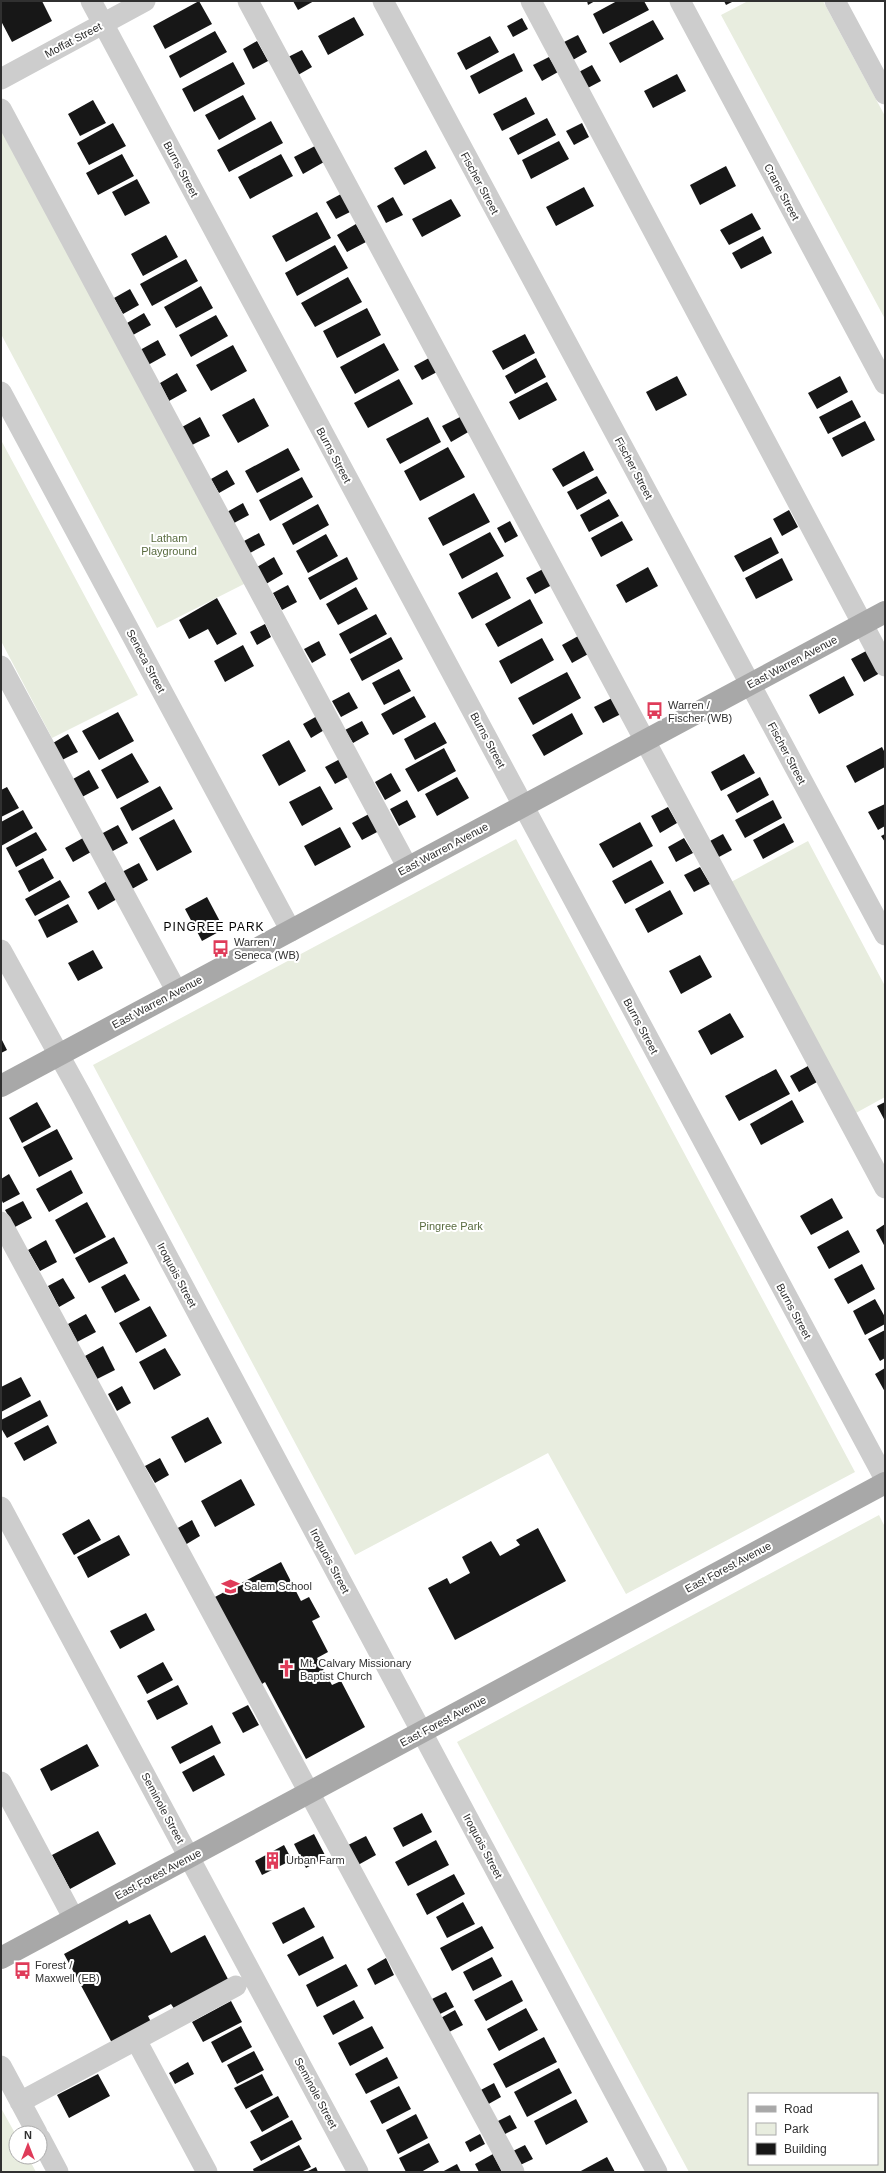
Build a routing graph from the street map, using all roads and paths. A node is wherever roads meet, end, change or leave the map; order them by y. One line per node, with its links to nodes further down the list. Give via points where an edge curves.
1 (91, 1): 8 (street, Burns Street)
2 (145, 1): 8 (street, Moffat Street)
3 (248, 1): 19 (street)
4 (383, 1): 18 (street, Fischer Street)
5 (531, 1): 15 (street)
6 (680, 1): 12 (street, Crane Street)
7 (835, 1): 10 (street)
8 (103, 24): 9 (street, Moffat Street); 20 (street, Burns Street)
9 (1, 78)
10 (885, 94)
11 (1, 109): 21 (street)
12 (885, 384)
13 (1, 392): 22 (street, Seneca Street)
14 (885, 612): 15 (main road, East Warren Avenue)
15 (863, 624): 17 (street); 18 (main road, East Warren Avenue)
16 (1, 666): 25 (street)
17 (885, 666)
18 (750, 684): 19 (main road, East Warren Avenue); 23 (street, Fischer Street)
19 (646, 740): 20 (main road, East Warren Avenue); 28 (street)
20 (523, 806): 21 (main road, East Warren Avenue); 30 (street, Burns Street)
21 (408, 868): 22 (main road, East Warren Avenue)
22 (291, 931): 25 (main road, East Warren Avenue)
23 (885, 935)
24 (1, 950): 26 (street, Iroquois Street)
25 (177, 992): 26 (main road, East Warren Avenue)
26 (59, 1055): 27 (main road, East Warren Avenue); 33 (street, Iroquois Street)
27 (1, 1086)
28 (885, 1188)
29 (1, 1222): 35 (street)
30 (885, 1479)
31 (885, 1483): 33 (main road, East Forest Avenue)
32 (1, 1507): 36 (street, Seminole Street)
33 (422, 1732): 35 (main road, East Forest Avenue); 49 (street, Iroquois Street)
34 (1, 1782): 37 (street)
35 (308, 1793): 36 (main road, East Forest Avenue); 48 (street)
36 (189, 1857): 37 (main road, East Forest Avenue); 47 (street, Seminole Street)
37 (74, 1919): 38 (main road, East Forest Avenue)
38 (1, 1958)
39 (236, 1986): 40 (street)
40 (136, 2040): 42 (street); 46 (street)
41 (1, 2066): 42 (street)
42 (12, 2096): 43 (street)
43 (32, 2125)
44 (48, 2153): 45 (street)
45 (58, 2172)
46 (208, 2172)
47 (358, 2172)
48 (514, 2172)
49 (657, 2172)

